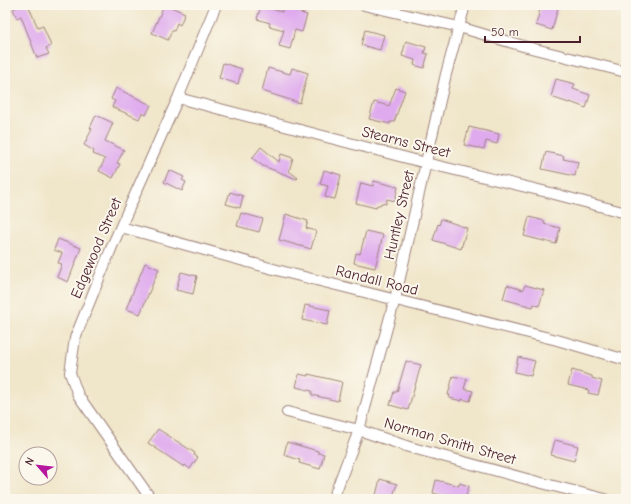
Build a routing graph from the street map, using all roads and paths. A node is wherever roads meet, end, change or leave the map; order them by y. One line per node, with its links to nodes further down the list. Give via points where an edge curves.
1 (216, 5): 6 (street, Edgewood Street)
2 (364, 5): 4 (street)
3 (465, 5): 4 (street, Huntley Street)
4 (459, 27): 5 (street); 7 (street, Huntley Street)
5 (626, 72)
6 (178, 98): 7 (street, Stearns Street); 9 (street, Edgewood Street)
7 (426, 163): 8 (street, Stearns Street); 10 (street, Huntley Street)
8 (626, 213)
9 (121, 227): 10 (street, Randall Road); 14 (street, Edgewood Street, via 75,338 70,374 78,395)
10 (394, 300): 11 (street, Randall Road, via 557,340); 13 (street, Huntley Street)
11 (626, 360)
12 (287, 412): 13 (street, Norman Smith Street)
13 (359, 430): 15 (street, Huntley Street); 16 (street, Norman Smith Street, via 416,449)
14 (149, 496)
15 (333, 499)
16 (605, 499)

